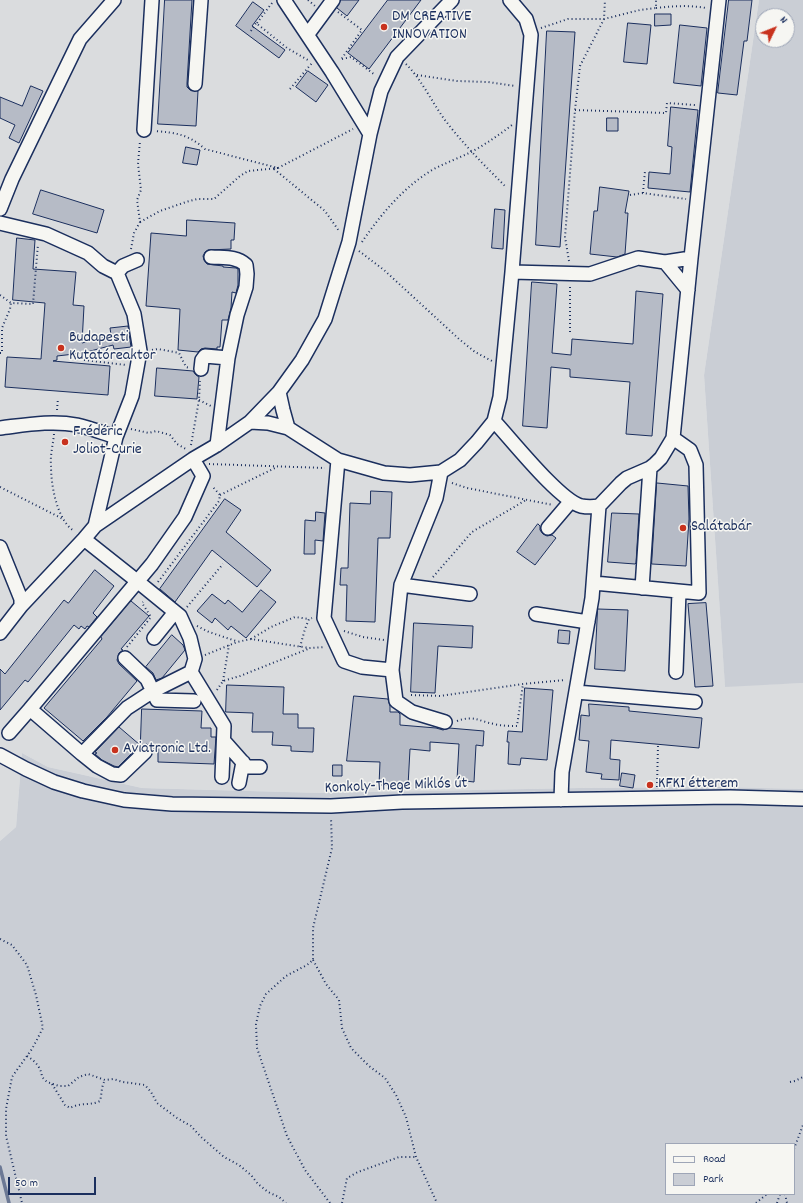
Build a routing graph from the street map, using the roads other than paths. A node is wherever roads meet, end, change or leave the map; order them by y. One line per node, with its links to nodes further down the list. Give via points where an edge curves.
1 (114, 0): 13 (street, via 80,39)
2 (152, 0): 12 (street)
3 (201, 0): 10 (street)
4 (284, 0): 9 (street)
5 (333, 0): 9 (street)
6 (452, 0): 11 (street, via 397,57)
7 (512, 0): 19 (street, via 526,19 531,35)
8 (718, 5): 16 (street)
9 (308, 34): 11 (street)
10 (195, 84)
11 (366, 128): 24 (street, via 353,246 325,319 302,360)
12 (144, 130)
13 (0, 209)
14 (0, 223): 20 (street, via 46,234 88,254)
15 (211, 257): 22 (street, via 240,260 246,265 246,287 236,315)
16 (691, 258): 18 (street); 21 (street)
17 (134, 261): 20 (street, via 123,266)
18 (665, 262): 19 (street, via 638,258 590,274); 21 (street)
19 (512, 272): 25 (street, via 500,397)
20 (117, 273): 29 (street, via 134,314 140,351 132,396)
21 (688, 290): 30 (street)
22 (228, 358): 23 (street, via 205,356); 31 (street)
23 (201, 369)
24 (279, 392): 26 (street); 28 (street)
25 (494, 421): 35 (street, via 460,460); 36 (street)
26 (250, 422): 28 (street); 31 (street)
27 (0, 428): 29 (street, via 56,423 77,425)
28 (288, 428): 33 (street)
29 (116, 437): 38 (street)
30 (673, 438): 34 (street, via 661,458); 46 (street, via 690,450 696,465 699,593)
31 (217, 445): 32 (street)
32 (194, 458): 38 (street); 42 (street, via 203,476 186,518)
33 (338, 464): 35 (street, via 384,473 410,475); 55 (street, via 324,618 344,661 362,667)
34 (650, 468): 37 (street, via 627,478); 45 (street)
35 (441, 472): 44 (street, via 436,498)
36 (568, 504): 37 (street); 39 (street)
37 (599, 506): 43 (street)
38 (95, 526): 40 (street)
39 (548, 528)
40 (84, 539): 42 (street); 48 (street)
41 (0, 547): 48 (street, via 21,599)
42 (137, 581): 49 (street); 62 (street)
43 (594, 583): 45 (street); 51 (street)
44 (401, 585): 47 (street); 55 (street)
45 (642, 588): 46 (street)
46 (680, 592): 57 (street)
47 (470, 594)
48 (21, 606): 52 (street)
49 (177, 614): 53 (street); 56 (street, via 190,638 195,659)
50 (536, 614): 51 (street)
51 (588, 622): 59 (street)
52 (0, 633)
53 (154, 638)
54 (125, 658): 58 (street, via 147,679)
55 (392, 670): 63 (street, via 396,701 412,712)
56 (191, 672): 58 (street); 65 (street, via 224,726)
57 (676, 672)
58 (153, 691): 60 (street, via 157,700); 67 (street, via 127,708)
59 (576, 692): 61 (street); 74 (street, via 562,772)
60 (194, 701)
61 (694, 702)
62 (30, 709): 64 (street); 67 (street)
63 (445, 722)
64 (9, 733)
65 (224, 741): 69 (street); 71 (street)
66 (146, 752): 67 (street, via 121,775 112,774 97,766)
67 (82, 754)
68 (0, 755): 74 (street, Konkoly-Thege Miklós út, via 54,782 124,800 179,804 331,806 402,802)
69 (242, 762): 70 (street, via 247,766); 72 (street)
70 (260, 767)
71 (222, 777)
72 (239, 783)
73 (803, 799): 74 (street, Konkoly-Thege Miklós út, via 730,797)
74 (561, 800)

